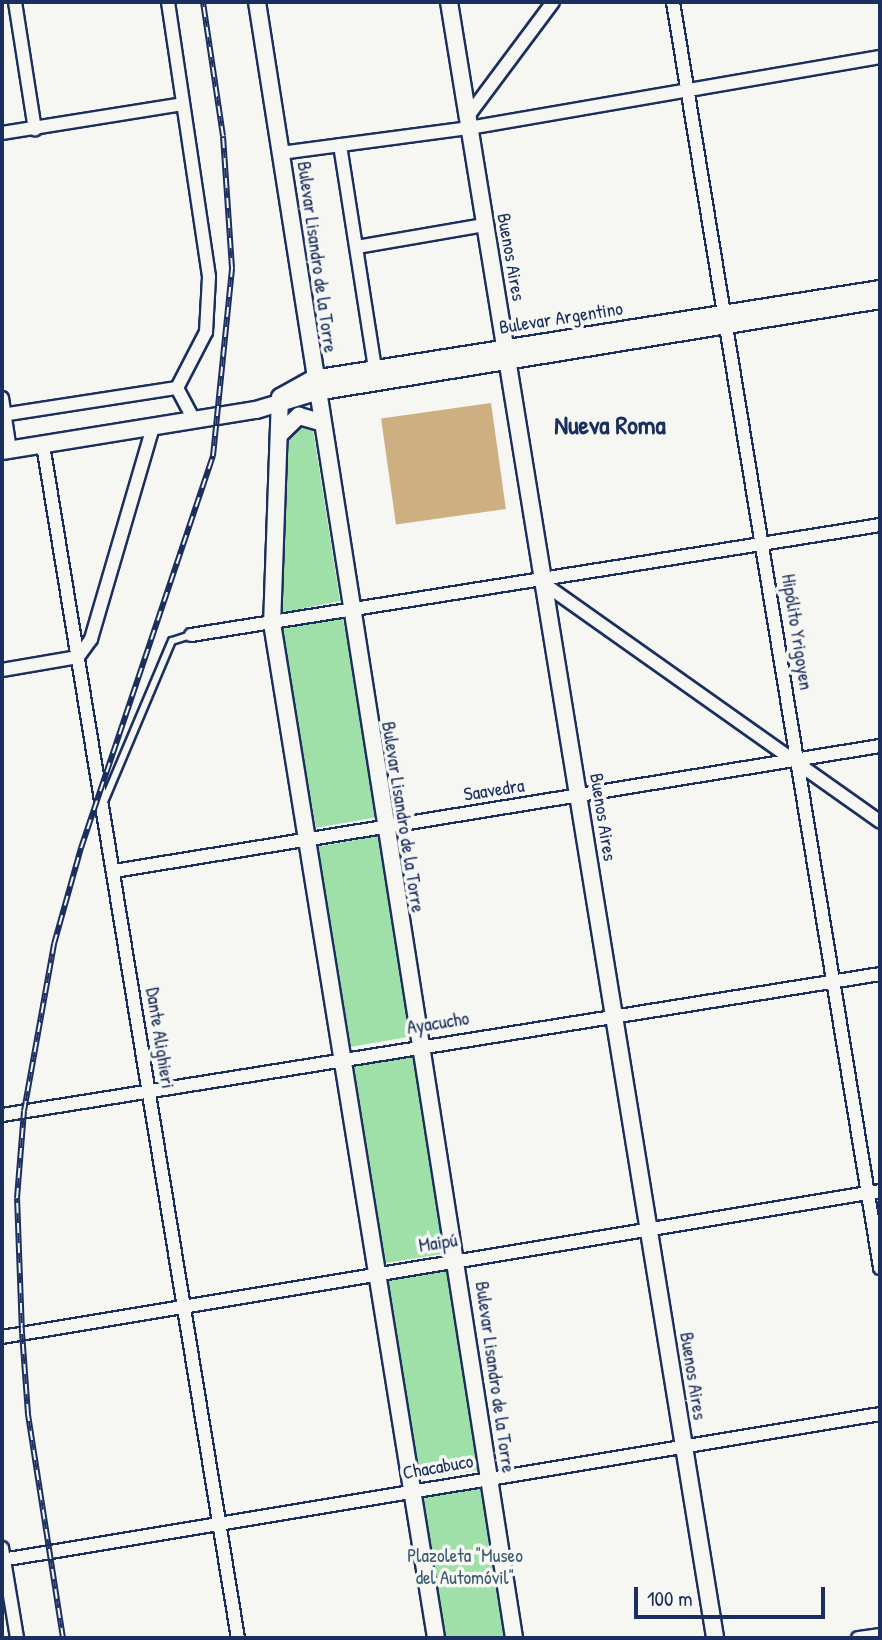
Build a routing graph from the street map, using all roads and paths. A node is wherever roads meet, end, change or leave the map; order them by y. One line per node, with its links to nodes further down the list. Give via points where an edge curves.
1 (15, 2): 11 (street)
2 (168, 2): 9 (street)
3 (257, 2): 14 (main road, Bulevar Lisandro de la Torre)
4 (449, 2): 10 (main road, Buenos Aires)
5 (553, 2): 10 (street)
6 (673, 2): 8 (street, Hipólito Yrigoyen)
7 (880, 57): 8 (street)
8 (690, 89): 10 (street); 19 (street, Hipólito Yrigoyen)
9 (183, 104): 11 (street); 23 (street, via 210,303 206,332)
10 (469, 122): 13 (street); 15 (main road, Buenos Aires)
11 (35, 129): 12 (street)
12 (2, 133)
13 (340, 145): 14 (street); 16 (street)
14 (281, 153): 22 (main road, Bulevar Lisandro de la Torre)
15 (484, 225): 16 (street); 20 (main road, Buenos Aires)
16 (357, 247): 21 (street)
17 (880, 289): 19 (main road, Bulevar Argentino)
18 (880, 300): 19 (main road, Bulevar Argentino)
19 (728, 319): 20 (main road, Bulevar Argentino); 34 (street, Hipólito Yrigoyen)
20 (506, 355): 21 (main road, Bulevar Argentino); 22 (main road, Bulevar Argentino); 35 (main road, Buenos Aires)
21 (375, 369): 22 (main road, Bulevar Argentino)
22 (314, 386): 25 (main road, Bulevar Argentino); 28 (main road, Bulevar Lisandro de la Torre)
23 (177, 388): 26 (street); 27 (street)
24 (2, 398): 26 (street)
25 (280, 401): 27 (main road, Bulevar Argentino, via 256,410); 30 (main road)
26 (3, 415): 32 (street)
27 (194, 420): 29 (main road, Bulevar Argentino)
28 (320, 422): 30 (main road, via 299,416); 36 (main road, Bulevar Lisandro de la Torre)
29 (153, 427): 31 (main road, Bulevar Argentino); 39 (street, via 91,639)
30 (279, 435): 37 (main road)
31 (44, 445): 32 (main road, Bulevar Argentino); 39 (street, Dante Alighieri)
32 (6, 451)
33 (880, 525): 34 (street)
34 (764, 543): 35 (street); 42 (street, Hipólito Yrigoyen)
35 (544, 583): 36 (street); 42 (street); 43 (main road, Buenos Aires)
36 (349, 610): 37 (street); 46 (main road, Bulevar Lisandro de la Torre)
37 (272, 623): 38 (street); 47 (main road)
38 (191, 635): 44 (lane, via 172,641)
39 (78, 657): 40 (street); 44 (street, Dante Alighieri)
40 (2, 670)
41 (880, 746): 42 (street, Saavedra)
42 (798, 760): 43 (street, Saavedra); 45 (street); 50 (street, Hipólito Yrigoyen)
43 (578, 795): 46 (street, Saavedra); 51 (main road, Buenos Aires)
44 (103, 806): 48 (street, Dante Alighieri)
45 (880, 822)
46 (384, 827): 47 (street, Saavedra); 52 (main road, Bulevar Lisandro de la Torre)
47 (307, 840): 48 (street, Saavedra); 53 (main road)
48 (114, 871): 54 (street, Dante Alighieri)
49 (880, 974): 50 (street, Ayacucho)
50 (834, 980): 51 (street, Ayacucho); 56 (street, Hipólito Yrigoyen)
51 (614, 1015): 52 (street, Ayacucho); 57 (main road, Buenos Aires)
52 (419, 1045): 53 (street, Ayacucho); 58 (main road, Bulevar Lisandro de la Torre)
53 (342, 1059): 54 (street, Ayacucho); 60 (main road)
54 (149, 1090): 55 (street, Ayacucho); 61 (street, Dante Alighieri)
55 (2, 1115)
56 (874, 1192): 57 (street, Maipú); 59 (street, Hipólito Yrigoyen)
57 (649, 1232): 58 (street, Maipú); 64 (main road, Buenos Aires)
58 (458, 1259): 60 (street, Maipú); 65 (main road, Bulevar Lisandro de la Torre)
59 (880, 1268)
60 (379, 1272): 61 (street, Maipú); 66 (main road)
61 (186, 1305): 62 (street, Maipú); 67 (street, Dante Alighieri)
62 (2, 1337)
63 (880, 1414): 64 (street, Chacabuco)
64 (684, 1450): 65 (street, Chacabuco); 74 (main road, Buenos Aires)
65 (488, 1478): 66 (street, Chacabuco); 73 (main road, Bulevar Lisandro de la Torre)
66 (411, 1491): 67 (street, Chacabuco); 72 (main road)
67 (219, 1525): 68 (street, Chacabuco); 71 (street, Dante Alighieri)
68 (2, 1556): 70 (street)
69 (880, 1635): 75 (street)
70 (17, 1638)
71 (238, 1638)
72 (436, 1638)
73 (514, 1638)
74 (715, 1638)
75 (858, 1638)

